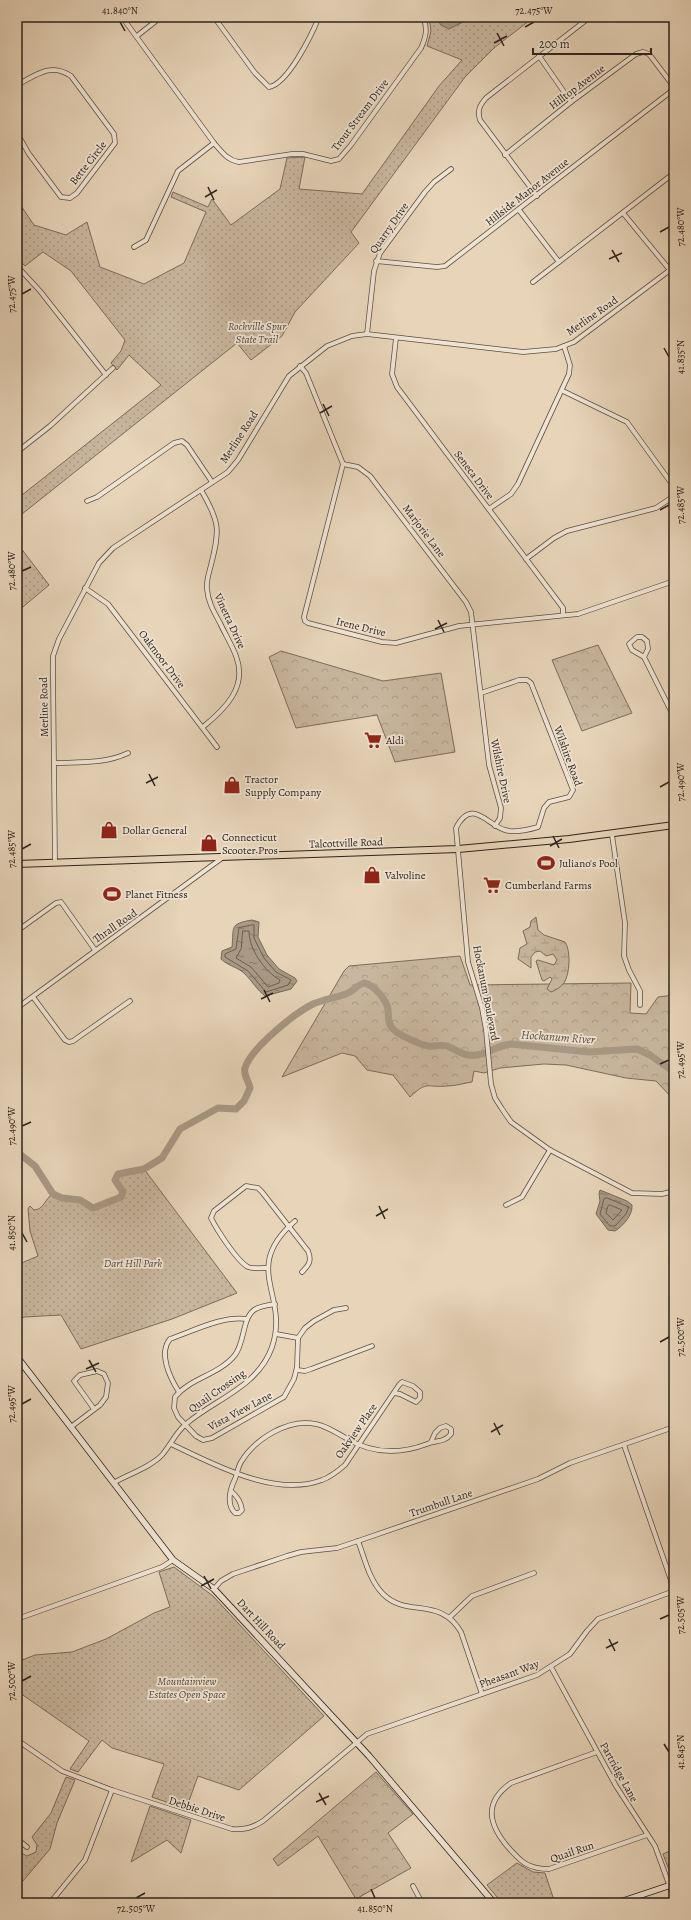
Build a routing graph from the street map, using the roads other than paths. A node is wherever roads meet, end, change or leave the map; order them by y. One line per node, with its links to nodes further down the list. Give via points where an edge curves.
1 (122, 17): 7 (street, Trout Stream Drive)
2 (161, 17): 7 (street)
3 (214, 17): 4 (street, via 255,73 269,86 275,86 296,60)
4 (319, 17)
5 (423, 17): 13 (street, Trout Stream Drive, via 426,38 422,48 339,158 330,161 292,154 239,162 225,156)
6 (590, 17): 8 (street)
7 (136, 36): 13 (street, Trout Stream Drive)
8 (539, 56): 11 (street); 14 (street, via 480,104 480,120)
9 (17, 85): 12 (street, Bette Circle, via 44,71 63,70 71,76 108,124 114,134 114,143 77,193 70,198 61,197)
10 (673, 88): 11 (street, Hilltop Avenue, via 649,54 642,52); 17 (street, Hillside Manor Avenue)
11 (571, 102): 14 (street, Hilltop Avenue)
12 (17, 134)
13 (214, 143): 20 (street, via 178,171 146,240)
14 (505, 155): 17 (street)
15 (451, 169): 21 (street, Quarry Drive, via 425,192)
16 (674, 173): 19 (street)
17 (537, 196): 18 (street, Hillside Manor Avenue)
18 (519, 210): 21 (street, Hillside Manor Avenue, via 441,268); 22 (street)
19 (623, 213): 22 (street); 24 (street)
20 (134, 247)
21 (376, 261): 27 (street, Quarry Drive)
22 (558, 262): 26 (street)
23 (17, 266): 32 (street, via 40,291)
24 (672, 269): 25 (street); 29 (street, Merline Road, via 574,342)
25 (674, 274)
26 (533, 282)
27 (367, 334): 28 (street, Merline Road); 30 (street, Merline Road, via 338,340)
28 (396, 338): 29 (street, Merline Road, via 523,352 539,352); 41 (street, Seneca Drive, via 392,374 394,382)
29 (564, 346): 33 (street, via 570,371)
30 (300, 366): 35 (street, via 306,373); 36 (street, Merline Road, via 289,376 277,394 238,460 228,472)
31 (113, 368): 32 (street)
32 (106, 375): 34 (street)
33 (563, 391): 37 (street, via 627,422); 41 (street, via 518,484 511,494)
34 (17, 452)
35 (343, 464): 46 (street, Marjorie Lane, via 358,467 370,476 466,602); 46 (street, Irene Drive, via 305,621 382,642 396,643 459,626)
36 (212, 482): 38 (street, Merline Road); 40 (street, via 182,441 97,497)
37 (674, 487)
38 (201, 490): 44 (street, Merline Road, via 113,548 99,563); 50 (street, Vinetta Drive, via 212,508 218,528 206,587 208,598 237,656 240,670 236,693)
39 (674, 496): 42 (street, via 656,508 568,531)
40 (87, 500)
41 (489, 509): 42 (street, Seneca Drive)
42 (526, 559): 45 (street, Seneca Drive, via 563,608)
43 (674, 581): 45 (street, Irene Drive, via 578,614)
44 (84, 588): 50 (street, Oakmoor Drive, via 108,604); 53 (street, Merline Road, via 53,656)
45 (563, 615): 46 (street, Irene Drive)
46 (473, 626): 48 (street, Wilshire Drive)
47 (644, 657): 47 (street, via 632,650 630,644 637,637 647,641 648,649); 49 (street)
48 (481, 693): 55 (street, Wilshire Drive, via 489,765 501,808 500,818); 55 (street, Wilshire Road, via 519,680 531,683 573,790 568,797 549,802 544,808 538,827 518,831)
49 (674, 717)
50 (203, 727): 51 (street, Oakmoor Drive)
51 (217, 747)
52 (128, 753): 53 (street, via 105,761)
53 (55, 763): 59 (street, Merline Road)
54 (674, 825): 56 (main road, Talcottville Road)
55 (495, 826): 57 (street, via 477,814 468,815 460,820 456,828)
56 (612, 835): 57 (main road, Talcottville Road); 65 (street, via 626,923 625,959 640,991)
57 (458, 848): 58 (main road, Talcottville Road); 67 (street, Hockanum Boulevard, via 468,962 482,1008 495,1098 511,1122)
58 (222, 858): 59 (main road, Talcottville Road); 62 (street, Thrall Road)
59 (56, 862): 60 (main road, Talcottville Road)
60 (17, 864)
61 (17, 931): 62 (street, via 56,903 62,902)
62 (95, 950): 63 (street, Thrall Road)
63 (33, 997): 64 (street, via 69,1042); 66 (street, Thrall Road)
64 (130, 1001)
65 (640, 1005)
66 (17, 1008)
67 (550, 1150): 68 (street, Hockanum Boulevard, via 632,1193 662,1194); 69 (street, via 522,1198)
68 (674, 1191)
69 (506, 1205)
70 (295, 1221): 71 (street, Quail Crossing)
71 (290, 1226): 72 (street, Quail Crossing, via 273,1247); 72 (street, via 262,1192 253,1186 246,1186 214,1210 211,1218 215,1226 242,1262 249,1267); 73 (street, via 311,1258 309,1266)
72 (267, 1268): 74 (street, Quail Crossing)
73 (302, 1272)
74 (275, 1304): 76 (street, via 254,1310); 77 (street, Quail Crossing)
75 (346, 1308): 78 (street, via 334,1310 314,1320)
76 (247, 1319): 82 (street, via 244,1337 236,1354 217,1370); 82 (street, via 236,1317 170,1339 164,1351)
77 (276, 1334): 78 (street); 85 (street, Quail Crossing, via 268,1356 255,1375)
78 (298, 1338): 81 (street, Vista View Lane)
79 (372, 1346): 81 (street, via 305,1371)
80 (17, 1356): 86 (main road, Dart Hill Road)
81 (297, 1370): 85 (street, Vista View Lane, via 284,1397 212,1438 203,1440)
82 (179, 1392): 85 (street, via 175,1397 174,1408)
83 (394, 1393): 83 (street, Oakview Place, via 402,1382 406,1382 420,1392 420,1398 416,1402); 91 (street, Oakview Place)
84 (94, 1409): 84 (street, via 104,1401 108,1383 104,1374 97,1371 80,1375 74,1381); 86 (street)
85 (185, 1424): 89 (street, Quail Crossing)
86 (71, 1427): 93 (main road, Dart Hill Road)
87 (674, 1427): 90 (street, Trumbull Lane)
88 (431, 1442): 88 (street, via 448,1439 451,1429 446,1426 440,1428); 91 (street, via 399,1452 384,1452)
89 (172, 1444): 92 (street, Oakview Place, via 226,1470); 93 (street, Quail Crossing, via 154,1462)
90 (624, 1445): 95 (street, Trumbull Lane, via 570,1463 538,1479); 99 (street)
91 (359, 1446): 92 (street, Oakview Place, via 345,1465 332,1475 309,1484 263,1482); 92 (street, via 331,1429 317,1424 291,1426 265,1438 250,1450)
92 (238, 1473): 94 (street)
93 (115, 1482): 96 (main road, Dart Hill Road)
94 (231, 1491): 94 (street, via 241,1503 242,1510 239,1513 232,1510)
95 (358, 1541): 98 (street, Trumbull Lane, via 337,1548 287,1556 233,1574); 100 (street, via 372,1578 384,1595 400,1604 440,1612)
96 (173, 1560): 98 (main road, Dart Hill Road); 101 (street, via 162,1567)
97 (534, 1573): 100 (street, via 472,1596)
98 (214, 1588): 105 (main road, Dart Hill Road)
99 (674, 1590): 102 (street, Pheasant Way, via 598,1619 570,1654)
100 (450, 1617): 103 (street, via 460,1632)
101 (17, 1619)
102 (551, 1667): 103 (street, Pheasant Way, via 537,1675); 106 (street, Partridge Lane)
103 (482, 1694): 105 (street, Pheasant Way, via 379,1729)
104 (17, 1740): 107 (street, Debbie Drive, via 62,1771)
105 (356, 1742): 107 (street, Debbie Drive, via 263,1821 244,1830 232,1829); 116 (main road, Dart Hill Road)
106 (597, 1752): 108 (street, Partridge Lane, via 629,1809); 108 (street, Quail Run, via 511,1783 503,1789 496,1797 492,1809 496,1833 525,1864 537,1869 549,1869)
107 (112, 1790): 114 (street, via 85,1860)
108 (647, 1835): 111 (street, Partridge Lane, via 655,1846)
109 (17, 1839): 110 (street)
110 (27, 1847)
111 (672, 1884): 113 (street, Partridge Lane); 117 (main road)
112 (413, 1886): 115 (street)
113 (674, 1898)
114 (50, 1903)
115 (422, 1903)
116 (494, 1903)
117 (617, 1903)

